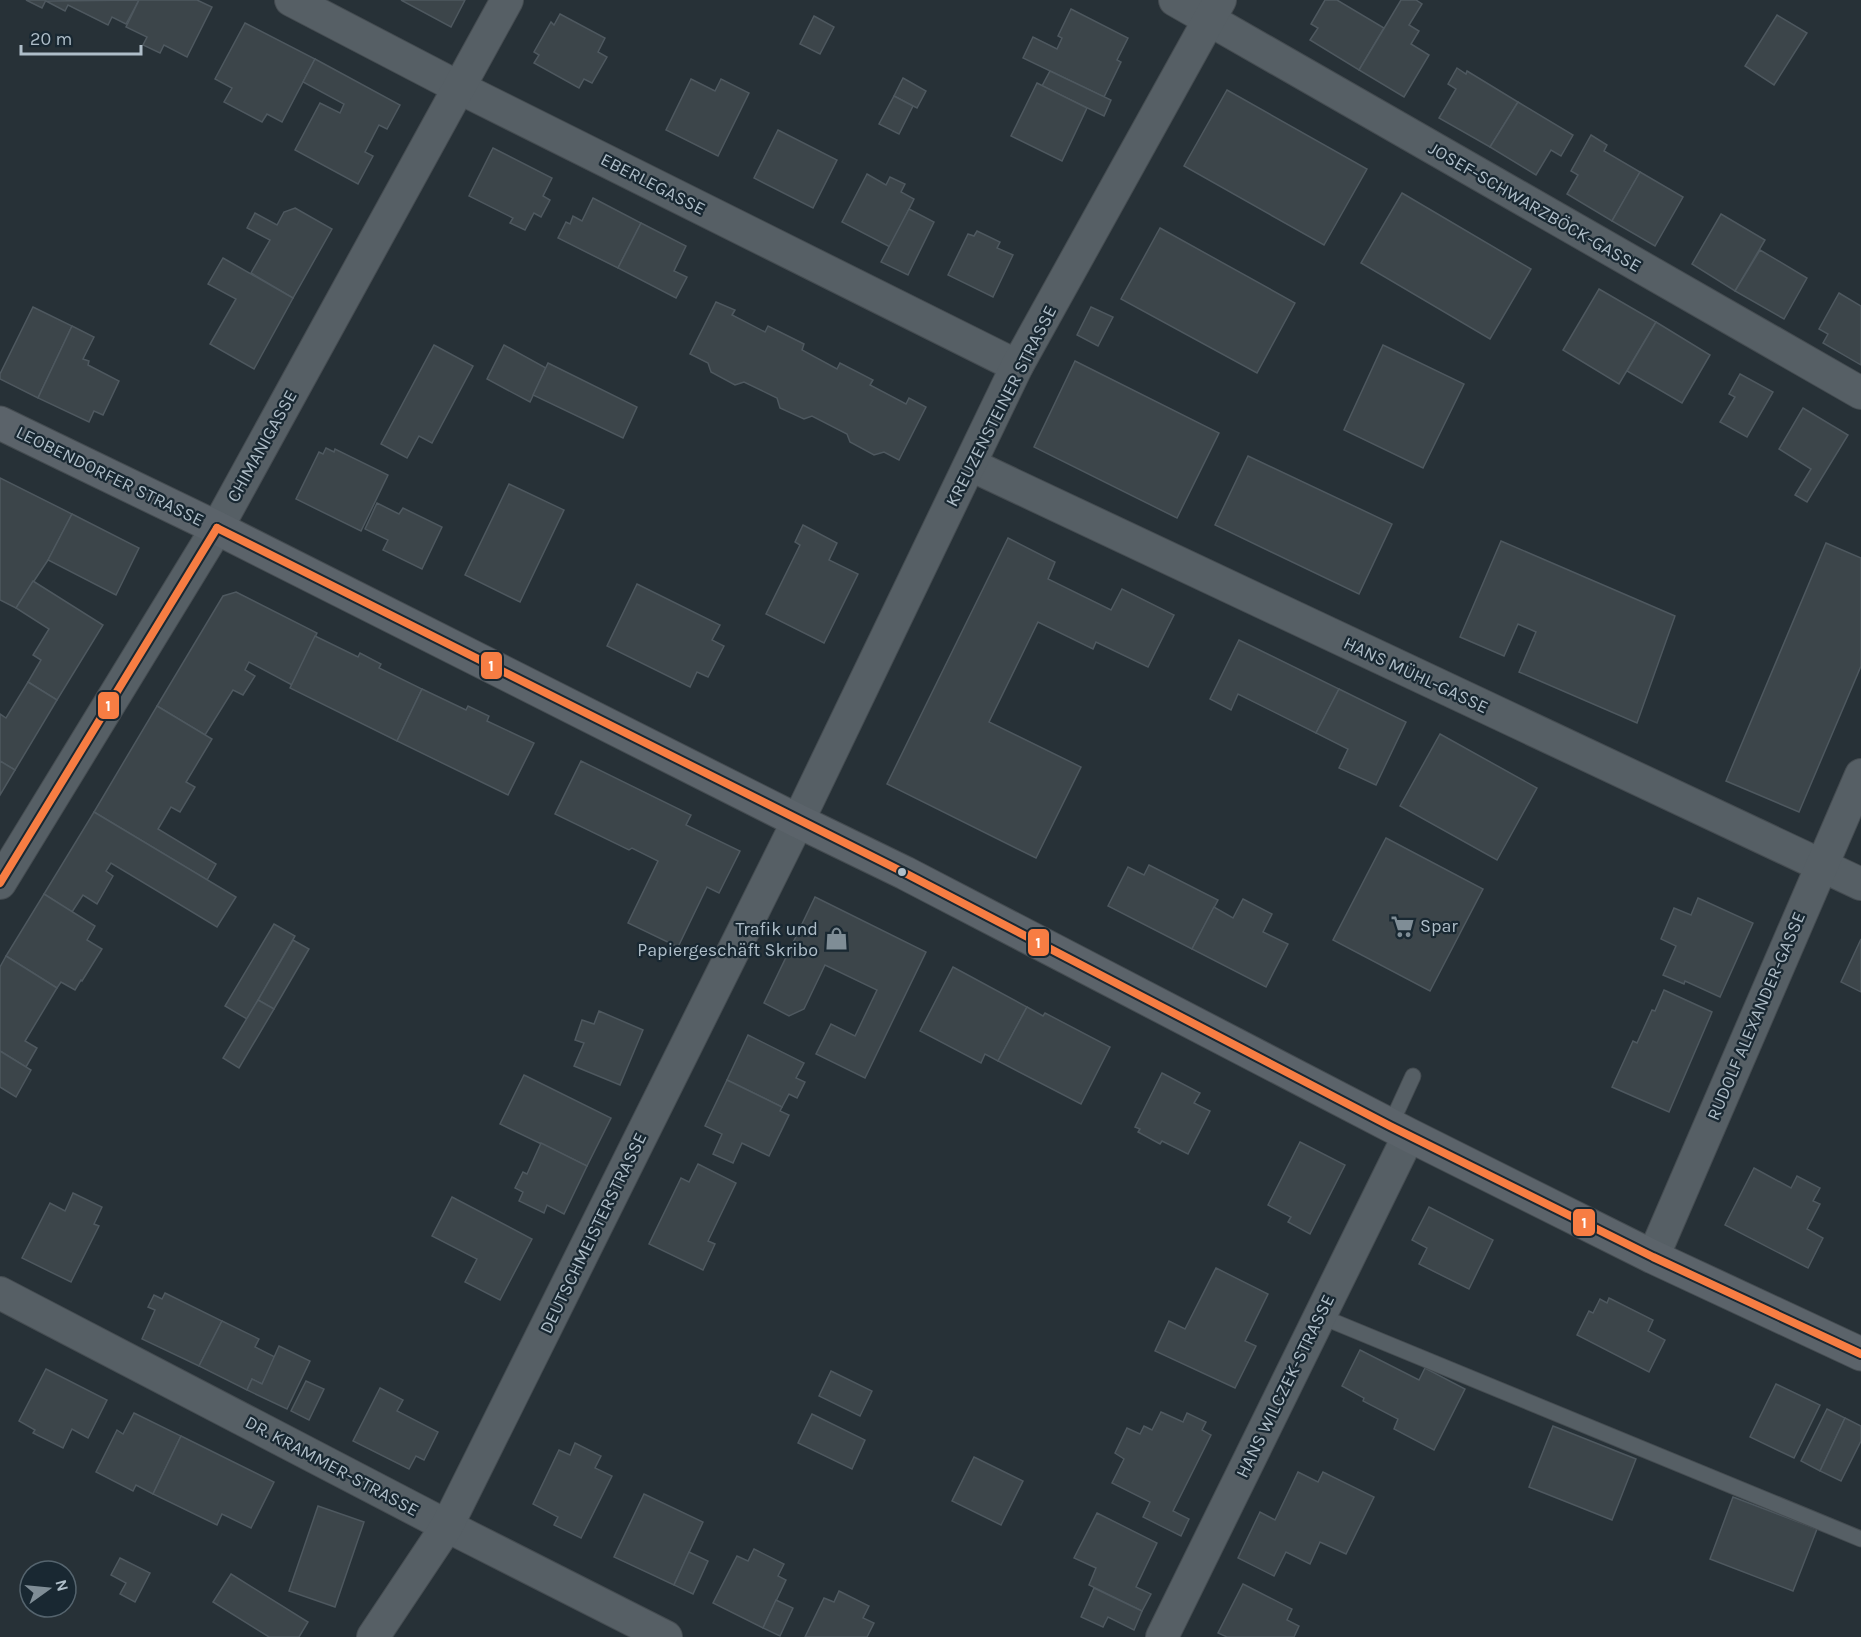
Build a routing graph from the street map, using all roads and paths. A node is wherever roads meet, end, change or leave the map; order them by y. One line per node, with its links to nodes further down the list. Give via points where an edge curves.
1 (291, 0): 5 (street, EBERLEGASSE)
2 (507, 0): 5 (street, CHIMANIGASSE)
3 (1175, 0): 4 (street, JOSEF-SCHWARZBÖCK-GASSE)
4 (1214, 10): 6 (street, KREUZENSTEINER STRASSE); 7 (street, JOSEF-SCHWARZBÖCK-GASSE)
5 (459, 87): 6 (street, EBERLEGASSE); 10 (street, CHIMANIGASSE)
6 (1017, 366): 9 (street, KREUZENSTEINER STRASSE)
7 (1861, 393)
8 (0, 423): 10 (main road, LEOBENDORFER STRASSE)
9 (971, 465): 12 (street, KREUZENSTEINER STRASSE); 13 (street, HANS MÜHL-GASSE)
10 (217, 528): 12 (main road, LEOBENDORFER STRASSE); 14 (street, CHIMANIGASSE)
11 (1861, 775): 13 (street, RUDOLF ALEXANDER-GASSE)
12 (798, 821): 17 (main road, LEOBENDORFER STRASSE); 22 (street, DEUTSCHMEISTERSTRASSE)
13 (1821, 866): 15 (street, HANS MÜHL-GASSE); 18 (street, RUDOLF ALEXANDER-GASSE)
14 (0, 883)
15 (1861, 884)
16 (1413, 1076): 17 (lane)
17 (1399, 1131): 18 (main road, LEOBENDORFER STRASSE); 20 (street, HANS WILCZEK-STRASSE)
18 (1653, 1257): 21 (main road, LEOBENDORFER STRASSE)
19 (0, 1293): 22 (street, DR. KRAMMER-STRASSE)
20 (1320, 1316): 23 (lane); 26 (street, HANS WILCZEK-STRASSE)
21 (1861, 1354)
22 (447, 1526): 24 (street, DEUTSCHMEISTERSTRASSE); 25 (street, DR. KRAMMER-STRASSE)
23 (1861, 1539)
24 (373, 1637)
25 (666, 1637)
26 (1162, 1637)

